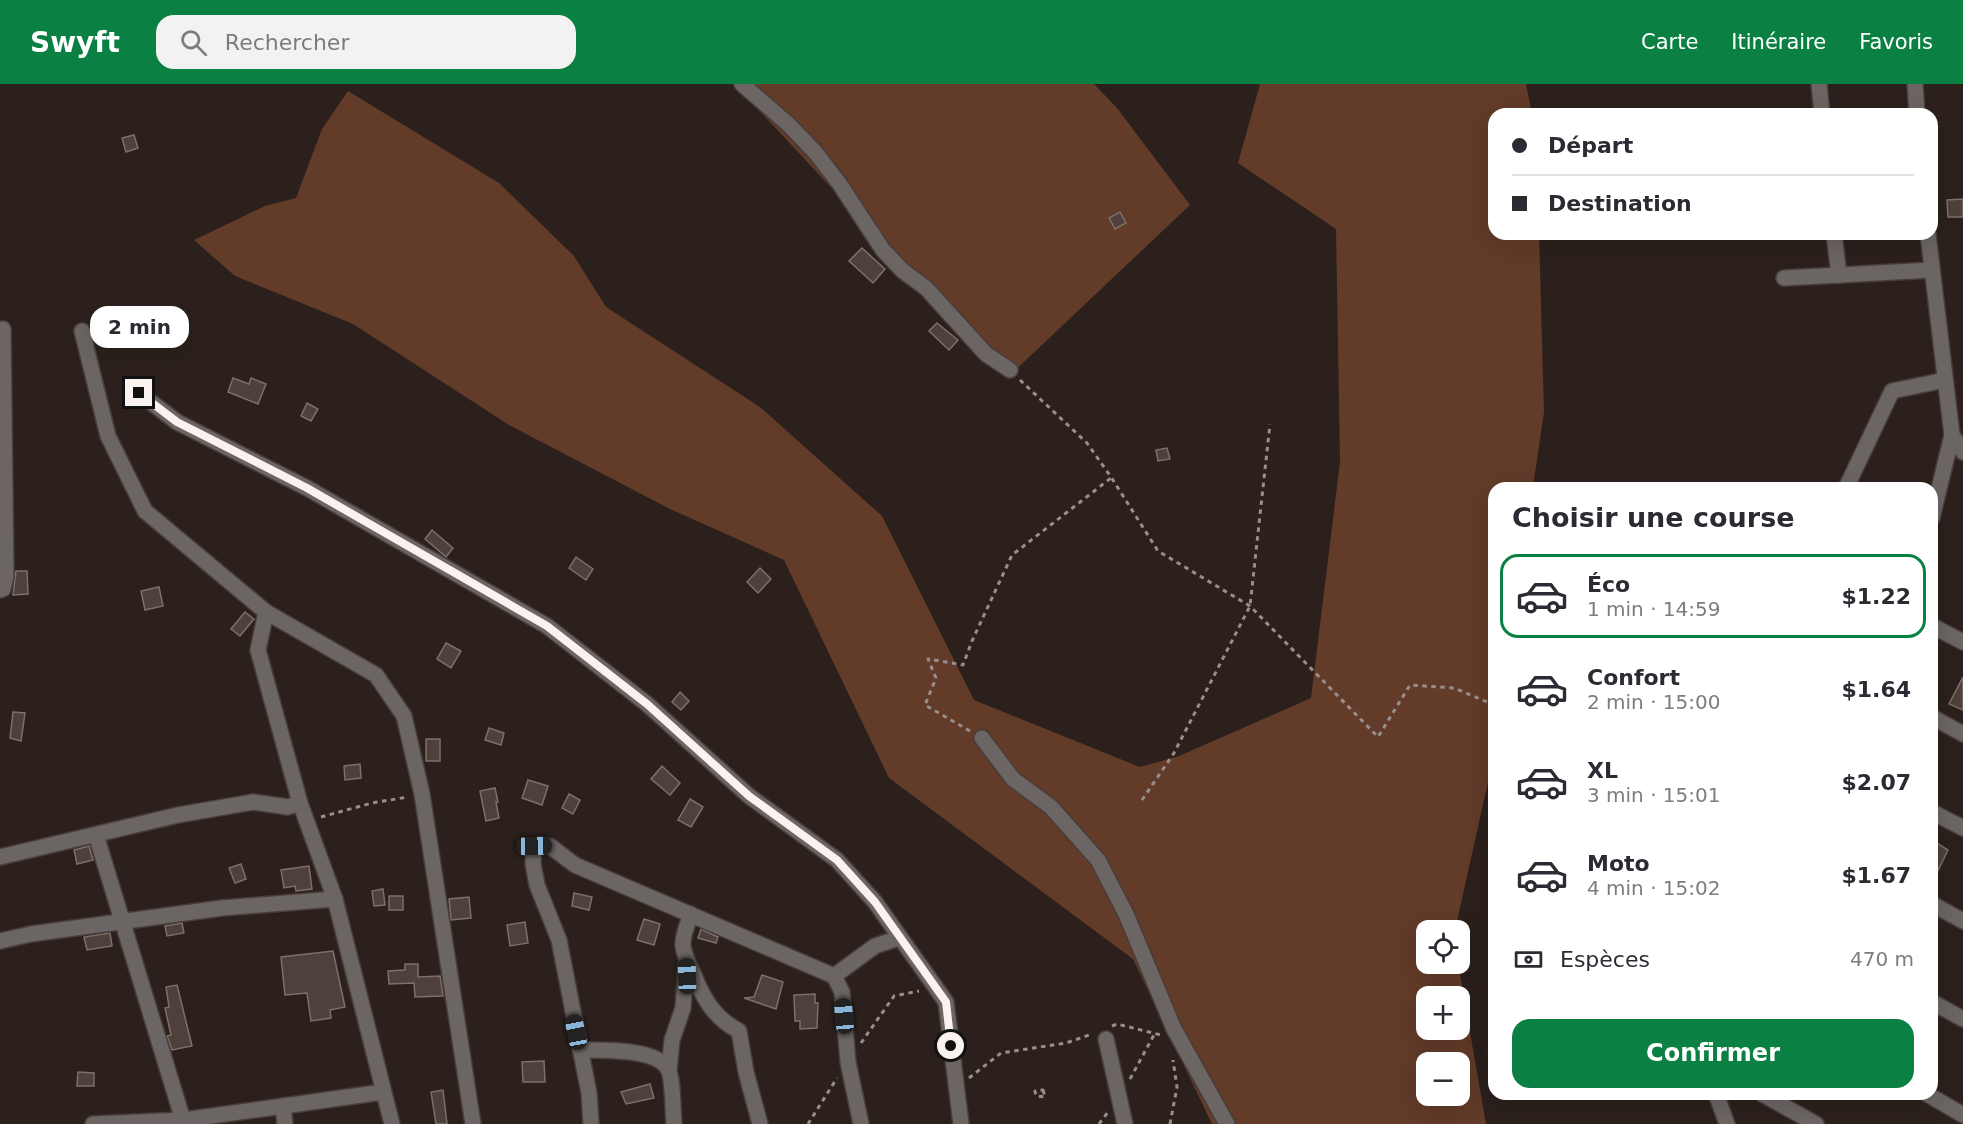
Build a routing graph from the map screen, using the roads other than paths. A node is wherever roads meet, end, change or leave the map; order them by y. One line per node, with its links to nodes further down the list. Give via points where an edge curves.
1 (742, 84): 13 (street, via 815,152 883,250 926,288 986,354)
2 (1819, 84): 4 (street)
3 (1915, 84): 5 (street)
4 (1821, 108)
5 (1917, 108)
6 (1835, 240): 9 (street)
7 (1929, 240): 8 (street)
8 (1932, 270): 9 (street); 14 (street)
9 (1839, 275): 10 (street)
10 (1784, 278)
11 (3, 329): 20 (street, via 6,576)
12 (82, 331): 21 (street, via 108,436 145,511)
13 (1010, 370)
14 (1945, 380): 16 (street); 18 (street, via 1892,391)
15 (139, 393): 37 (street, via 177,422 307,488 547,626 647,704 749,796 837,860 875,902)
16 (1952, 435): 17 (street); 19 (street)
17 (1963, 452)
18 (1849, 482)
19 (1938, 493)
20 (0, 590)
21 (266, 612): 27 (street, via 258,650); 56 (street, via 376,675 404,716 422,794)
22 (1938, 630): 23 (street)
23 (1963, 642)
24 (1938, 720): 25 (street)
25 (1963, 734)
26 (982, 738): 63 (street, via 1013,778 1051,807 1098,860 1126,914 1174,1029)
27 (300, 803): 30 (street, via 288,807 253,802); 32 (street)
28 (1938, 815): 29 (street)
29 (1963, 828)
30 (96, 835): 31 (street); 36 (street)
31 (0, 857)
32 (335, 899): 36 (street, via 222,908); 46 (street)
33 (1938, 907): 35 (street)
34 (691, 914): 39 (street, via 682,944); 40 (street); 44 (street, via 575,865 550,846 534,846 537,885 559,940)
35 (1963, 921)
36 (122, 922): 38 (street); 52 (street)
37 (899, 938): 40 (street, via 875,945); 61 (street, via 946,1002)
38 (0, 940)
39 (686, 958): 45 (street, via 683,1008 672,1040); 59 (street, via 703,998 729,1026 740,1031)
40 (834, 976): 60 (street, via 842,992 848,1062)
41 (1938, 1005): 42 (street)
42 (1963, 1019)
43 (1103, 1033): 62 (street)
44 (580, 1050): 45 (street, via 626,1051 651,1057); 57 (street)
45 (669, 1070): 58 (street)
46 (383, 1092): 50 (street); 55 (street)
47 (1718, 1100): 64 (street)
48 (1773, 1100): 65 (street)
49 (1938, 1100): 51 (street)
50 (283, 1106): 52 (street); 54 (street)
51 (1963, 1114)
52 (183, 1120): 53 (street)
53 (93, 1124)
54 (285, 1124)
55 (392, 1124)
56 (473, 1124)
57 (591, 1124)
58 (674, 1124)
59 (760, 1124)
60 (861, 1124)
61 (961, 1124)
62 (1125, 1124)
63 (1227, 1124)
64 (1727, 1124)
65 (1815, 1124)

